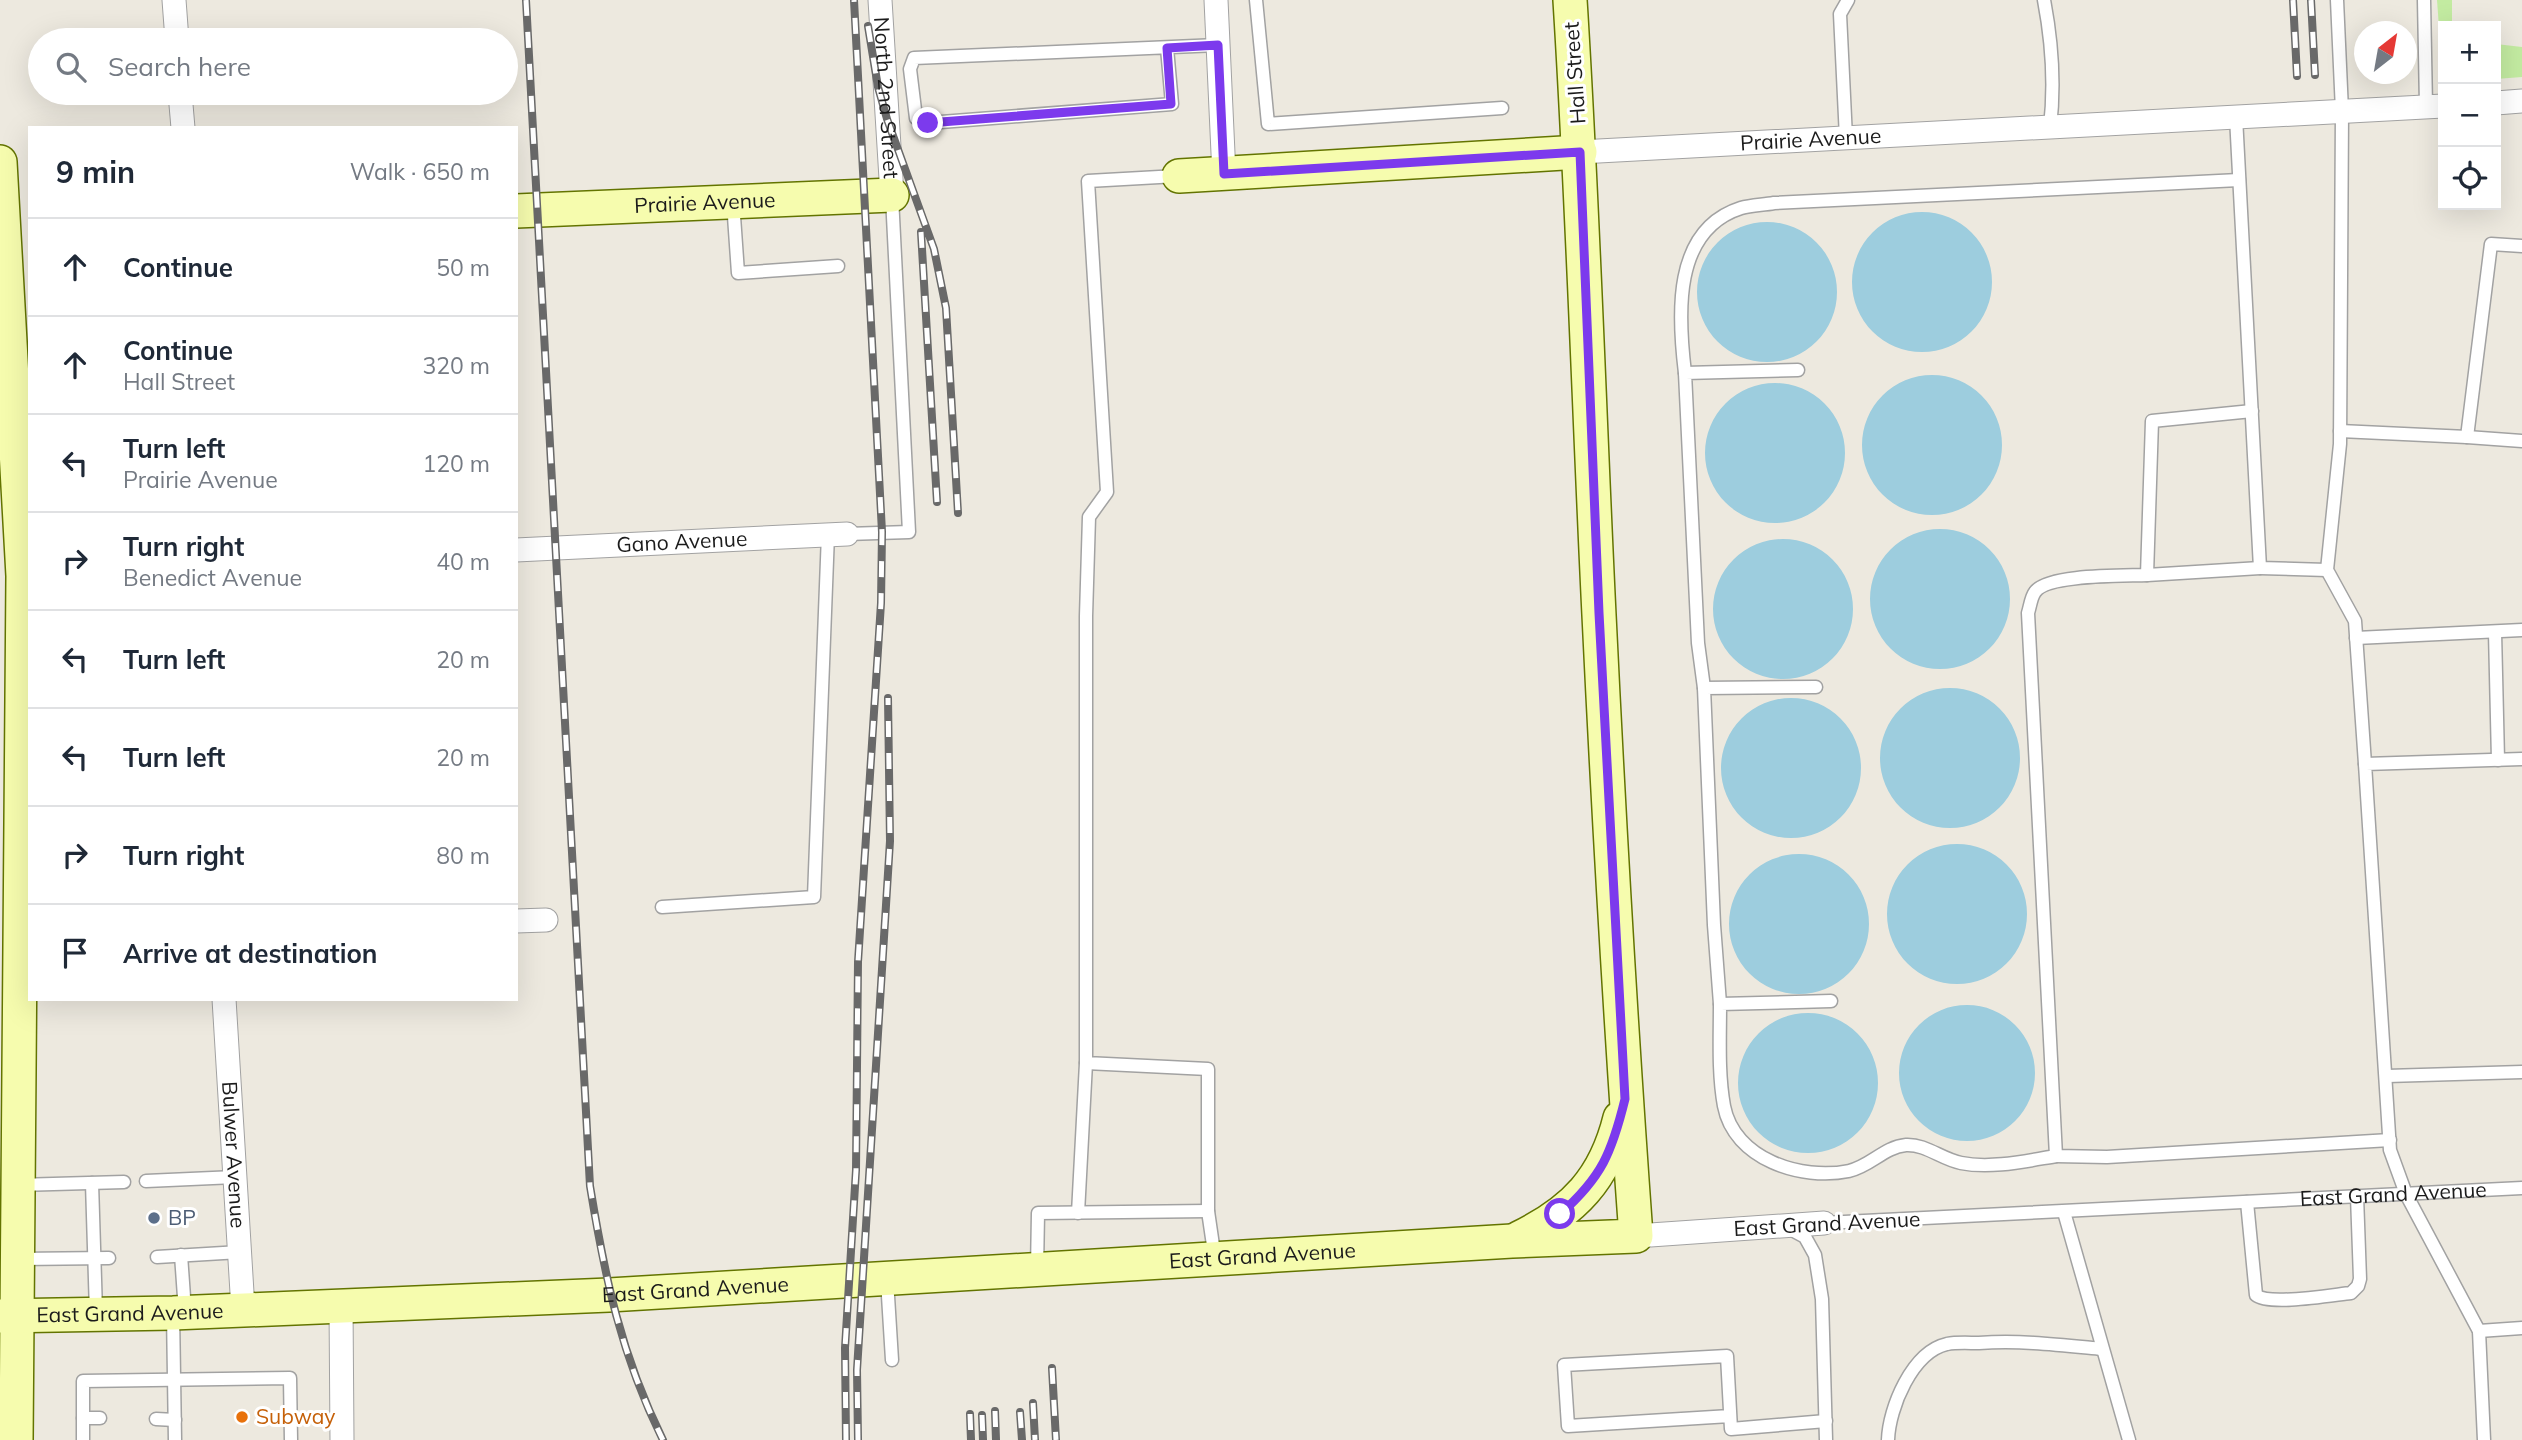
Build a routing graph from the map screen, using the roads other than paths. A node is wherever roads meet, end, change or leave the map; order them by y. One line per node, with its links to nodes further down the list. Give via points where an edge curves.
1 (174, 0): 10 (street)
2 (880, 0): 28 (street, North 2nd Street)
3 (1216, 0): 11 (street)
4 (1255, 0): 17 (lane, via 1268,124)
5 (1570, 0): 23 (main road, Hall Street)
6 (1849, 0): 22 (lane, via 1840,14)
7 (2044, 0): 21 (lane, via 2054,95)
8 (2337, 0): 18 (lane)
9 (2424, 0): 16 (lane)
10 (176, 28)
11 (1218, 45): 12 (lane); 25 (street)
12 (1167, 48): 12 (lane, via 914,58 910,69 916,118 928,123 1171,104)
13 (2522, 101): 14 (street)
14 (2501, 103)
15 (181, 105): 20 (street)
16 (2435, 106): 18 (street, Prairie Avenue)
17 (1502, 108)
18 (2342, 111): 19 (street, Prairie Avenue); 37 (lane)
19 (2236, 117): 21 (street, Prairie Avenue); 27 (lane)
20 (183, 126)
21 (2050, 127): 22 (street, Prairie Avenue)
22 (1846, 138): 23 (street, Prairie Avenue)
23 (1580, 152): 25 (main road, Prairie Avenue); 65 (main road, Hall Street)
24 (0, 162): 31 (main road)
25 (1224, 174): 26 (main road, Prairie Avenue)
26 (1179, 176): 62 (lane, via 1088,181 1107,492 1089,517 1088,530)
27 (2239, 180): 35 (lane, via 1742,207 1703,234 1689,258 1682,285); 36 (lane)
28 (892, 195): 29 (main road, Prairie Avenue); 40 (lane, via 909,532)
29 (733, 202): 30 (main road, Prairie Avenue); 33 (lane, via 738,273)
30 (518, 211)
31 (12, 240): 45 (main road)
32 (2522, 246): 38 (lane, via 2491,244)
33 (838, 266)
34 (1798, 370): 35 (lane)
35 (1685, 373): 50 (lane)
36 (2252, 411): 42 (lane); 44 (lane, via 2152,421)
37 (2340, 431): 38 (lane); 43 (lane)
38 (2467, 438): 39 (lane)
39 (2522, 441)
40 (837, 534): 41 (street, Gano Avenue); 55 (lane, via 814,897)
41 (518, 550)
42 (2260, 568): 43 (lane); 44 (lane)
43 (2327, 570): 48 (lane, via 2355,621)
44 (2147, 575): 67 (lane, via 2046,583 2035,592 2028,613)
45 (27, 576): 54 (main road)
46 (2522, 630): 47 (lane)
47 (2495, 632): 48 (lane); 52 (lane)
48 (2356, 638): 53 (lane)
49 (1816, 687): 50 (lane)
50 (1704, 688): 61 (lane)
51 (2522, 759): 52 (lane)
52 (2498, 760): 53 (lane)
53 (2365, 764): 64 (lane)
54 (26, 783): 58 (main road)
55 (662, 907)
56 (546, 920): 57 (street)
57 (518, 921)
58 (25, 944): 72 (main road)
59 (224, 1001): 68 (street, Bulwer Avenue)
60 (1830, 1002): 61 (lane)
61 (1720, 1004): 67 (lane, via 1724,1108 1749,1149 1776,1165 1799,1171 1848,1171 1872,1162 1892,1146 1917,1145 1960,1163)
62 (1086, 1063): 77 (lane, via 1208,1069); 79 (lane)
63 (2522, 1072): 64 (lane)
64 (2387, 1076): 66 (lane)
65 (1625, 1099): 82 (main road, Hall Street); 83 (main road, via 1607,1159 1593,1180 1560,1214)
66 (2390, 1140): 67 (lane); 74 (lane)
67 (2056, 1156)
68 (235, 1177): 69 (lane); 84 (street, Bulwer Avenue)
69 (146, 1181)
70 (124, 1182): 71 (lane)
71 (92, 1183): 72 (lane); 87 (lane)
72 (18, 1185): 89 (main road)
73 (2522, 1188): 74 (lane, East Grand Avenue)
74 (2406, 1194): 75 (lane, East Grand Avenue); 99 (lane)
75 (2357, 1196): 76 (lane, East Grand Avenue); 76 (lane, via 2358,1286 2351,1293 2275,1300 2256,1295)
76 (2247, 1202): 78 (lane, East Grand Avenue)
77 (1208, 1211): 79 (lane); 90 (lane)
78 (2064, 1212): 80 (lane, East Grand Avenue); 100 (lane)
79 (1078, 1213): 91 (lane, via 1038,1213)
80 (1824, 1223): 81 (street, East Grand Avenue)
81 (1783, 1226): 82 (street, East Grand Avenue); 108 (lane, via 1805,1237 1815,1255 1822,1299)
82 (1636, 1236): 83 (main road, East Grand Avenue)
83 (1512, 1241): 90 (main road, East Grand Avenue)
84 (240, 1252): 85 (lane); 94 (street, Bulwer Avenue)
85 (181, 1255): 86 (lane); 95 (lane)
86 (156, 1257)
87 (94, 1258): 88 (lane); 89 (lane); 96 (lane)
88 (109, 1258)
89 (18, 1259): 97 (main road)
90 (1215, 1259): 91 (main road, East Grand Avenue)
91 (1037, 1270): 92 (main road, East Grand Avenue)
92 (887, 1280): 93 (main road, East Grand Avenue); 101 (lane)
93 (341, 1305): 94 (main road, East Grand Avenue); 113 (street)
94 (243, 1309): 95 (main road, East Grand Avenue)
95 (179, 1312): 96 (main road, East Grand Avenue); 102 (lane)
96 (96, 1315): 97 (main road, East Grand Avenue)
97 (9, 1316): 109 (main road)
98 (2522, 1328): 99 (lane)
99 (2479, 1331): 117 (lane)
100 (2102, 1349): 115 (lane, via 2015,1341 1945,1344 1919,1362 1902,1386); 116 (lane)
101 (892, 1360)
102 (176, 1380): 104 (lane, via 83,1381); 107 (lane); 112 (lane, via 290,1378)
103 (1731, 1416): 103 (lane, via 1727,1356 1564,1365 1567,1426); 108 (lane, via 1731,1429)
104 (83, 1418): 105 (lane); 110 (lane)
105 (100, 1418)
106 (156, 1419): 107 (lane)
107 (175, 1420): 111 (lane)
108 (1826, 1421): 114 (lane)
109 (16, 1440)
110 (83, 1440)
111 (175, 1440)
112 (291, 1440)
113 (342, 1440)
114 (1826, 1440)
115 (1888, 1440)
116 (2129, 1440)
117 (2484, 1440)

